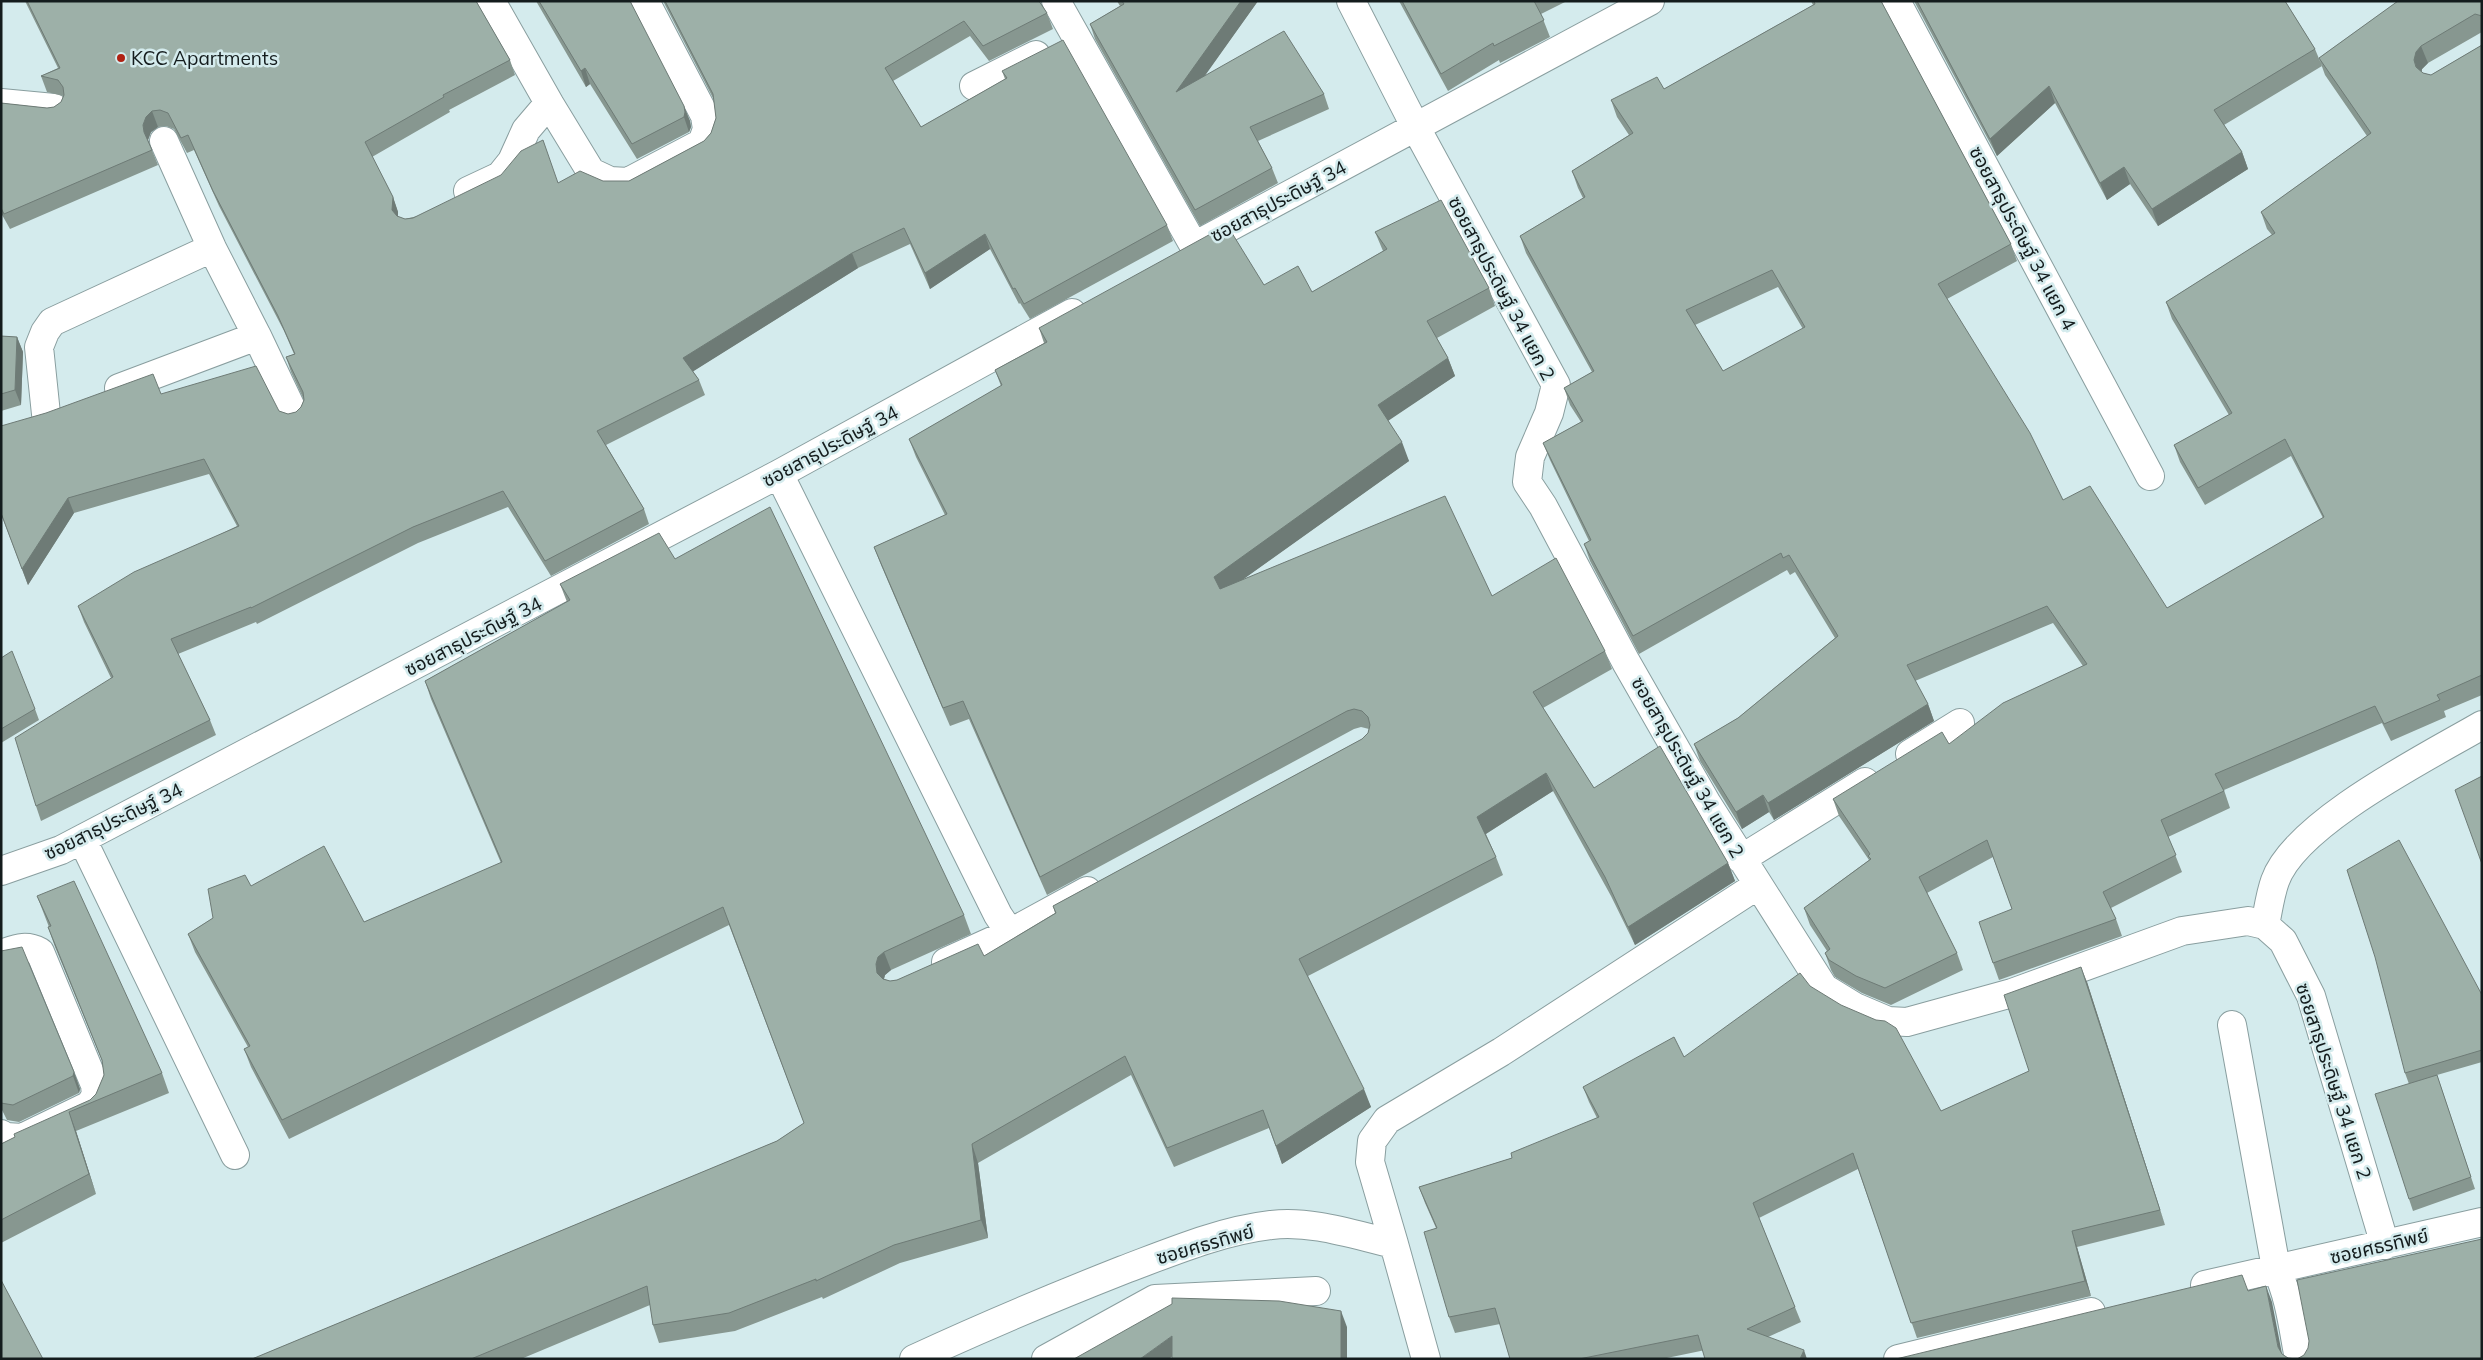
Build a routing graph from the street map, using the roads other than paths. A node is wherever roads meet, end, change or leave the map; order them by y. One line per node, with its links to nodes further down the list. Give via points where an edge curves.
1 (491, 1): 10 (street)
2 (645, 1): 10 (street, via 705,116 707,129 702,143 628,182 610,182 591,172)
3 (1056, 1): 7 (street)
4 (1351, 1): 12 (street, ซอยสาธุประดิษฐ์ 34 แยก 2)
5 (1650, 1): 12 (street, ซอยสาธุประดิษฐ์ 34)
6 (1896, 1): 24 (street, ซอยสาธุประดิษฐ์ 34 แยก 4)
7 (1075, 35): 8 (street); 15 (street)
8 (974, 86)
9 (1, 103): 11 (street)
10 (549, 103): 14 (street, via 526,130 512,161 500,176)
11 (54, 108)
12 (1415, 126): 15 (street, ซอยสาธุประดิษฐ์ 34); 28 (street, ซอยสาธุประดิษฐ์ 34 แยก 2, via 1556,385 1549,413 1530,457 1528,482 1626,662)
13 (164, 141): 16 (street)
14 (448, 202)
15 (1194, 246): 17 (street, ซอยสาธุประดิษฐ์ 34)
16 (212, 248): 19 (street); 20 (street, via 52,322 39,347)
17 (1168, 260)
18 (1090, 303): 23 (street, ซอยสาธุประดิษฐ์ 34)
19 (257, 336): 20 (street); 21 (street)
20 (46, 414): 22 (street)
21 (294, 414)
22 (20, 421)
23 (779, 474): 27 (street, ซอยสาธุประดิษฐ์ 34); 33 (street, via 998,915)
24 (2150, 476)
25 (1960, 723): 28 (street)
26 (2482, 725): 32 (street, via 2357,798 2299,844 2275,880)
27 (82, 838): 29 (street, ซอยสาธุประดิษฐ์ 34, via 61,850); 38 (street)
28 (1742, 859): 31 (street, ซอยสาธุประดิษฐ์ 34 แยก 2)
29 (1, 871)
30 (1106, 881): 33 (street)
31 (1758, 885): 32 (street, ซอยสาธุประดิษฐ์ 34 แยก 2, via 1824,988 1855,1007 1888,1021 1907,1022 2012,993 2182,931 2248,921); 40 (street, via 1501,1052 1386,1120 1372,1141 1370,1162)
32 (2265, 925): 41 (street, ซอยสาธุประดิษฐ์ 34 แยก 2, via 2282,941 2311,996)
33 (1010, 933): 35 (street)
34 (1, 954): 37 (street, via 23,946 40,952 95,1084 96,1095 90,1105 22,1138)
35 (925, 972)
36 (2232, 1025): 42 (street)
37 (1, 1134)
38 (235, 1155)
39 (2482, 1222): 41 (street, ซอยศธรทิพย์)
40 (1394, 1244): 46 (street, ซอยศธรทิพย์, via 1318,1226 1272,1225 1232,1233 1182,1247 1020,1310); 48 (street)
41 (2386, 1245): 42 (street, ซอยศธรทิพย์)
42 (2276, 1268): 44 (street, ซอยศธรทิพย์); 50 (street, via 2284,1284)
43 (1316, 1291): 47 (street, via 1154,1299)
44 (2179, 1291)
45 (2112, 1307): 49 (street)
46 (914, 1359)
47 (1046, 1359)
48 (1426, 1359)
49 (1898, 1359)
50 (2299, 1359)

